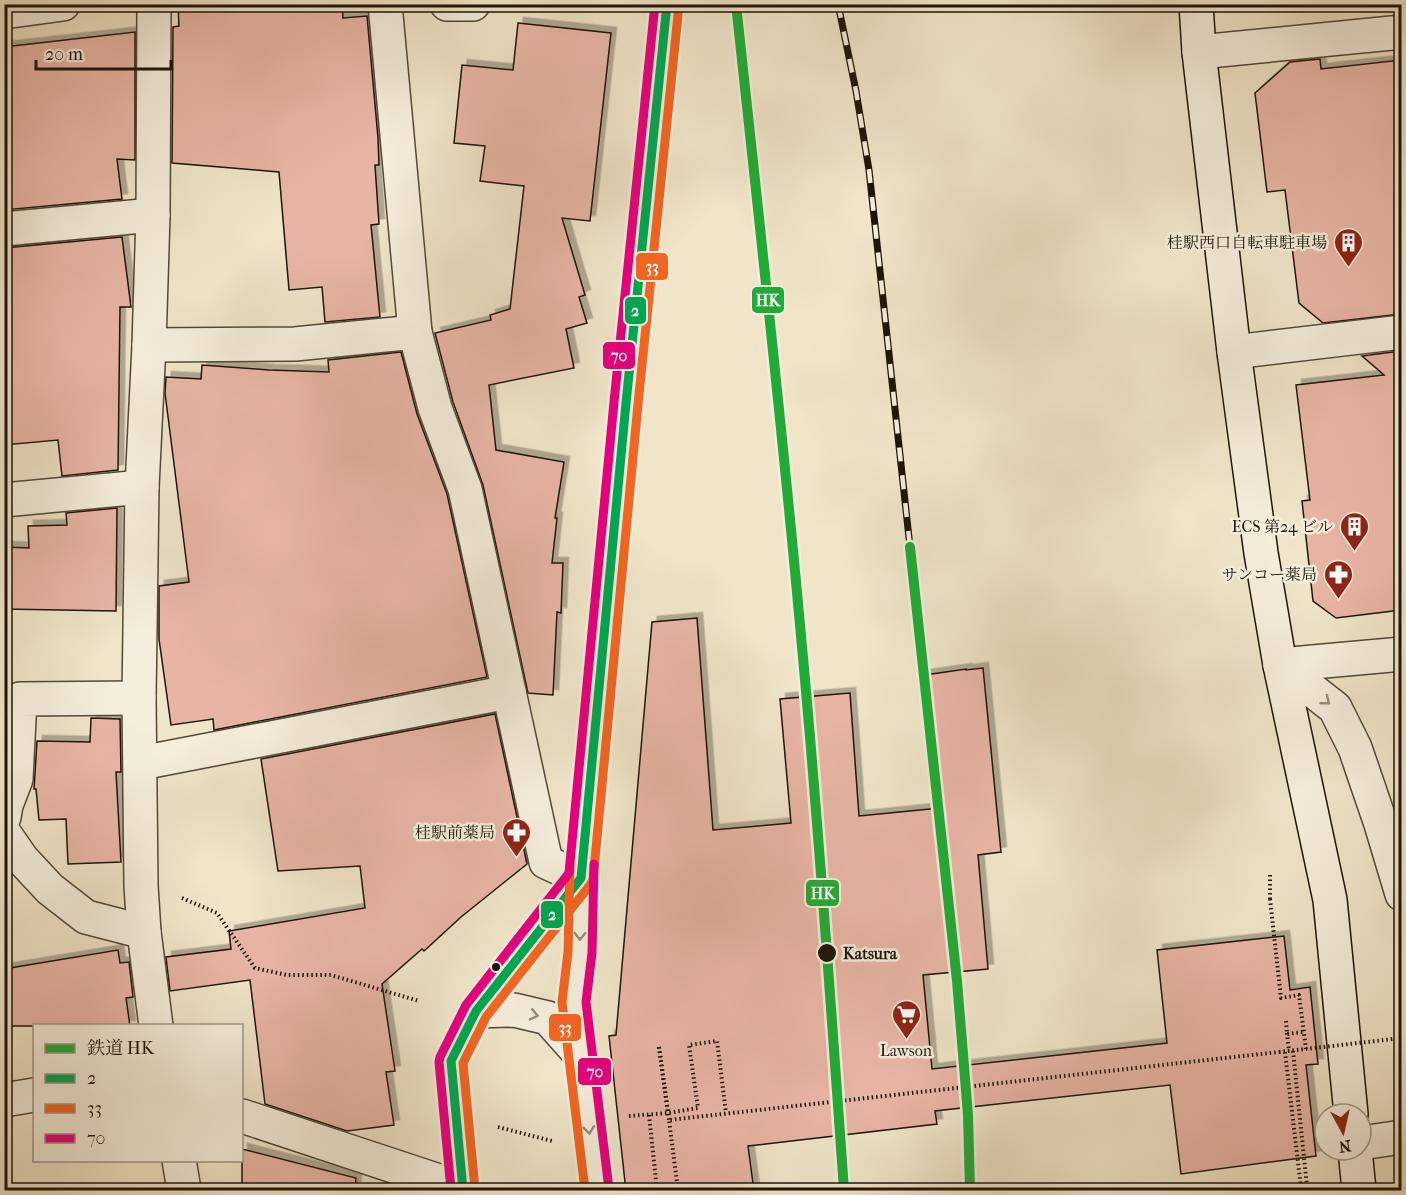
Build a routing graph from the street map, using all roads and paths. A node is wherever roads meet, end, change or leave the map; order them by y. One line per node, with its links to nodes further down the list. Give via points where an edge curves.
1 (63, 4): 8 (street)
2 (154, 4): 11 (street)
3 (385, 4): 13 (street)
4 (447, 4): 5 (street)
5 (473, 4)
6 (667, 4): 27 (street)
7 (1196, 4): 10 (street)
8 (4, 12)
9 (1401, 32): 10 (street)
10 (1200, 52): 16 (street)
11 (153, 214): 12 (street); 15 (street)
12 (4, 229)
13 (415, 332): 15 (street, via 295,344); 21 (street, via 435,408 465,489)
14 (1401, 332): 16 (street)
15 (149, 345): 17 (street)
16 (1234, 352): 20 (street)
17 (142, 487): 18 (street); 22 (street)
18 (4, 500)
19 (1401, 654): 20 (street)
20 (1280, 665): 29 (street, one-way to 29, via 1335,708 1382,824); 43 (street, via 1330,900)
21 (509, 692): 23 (street); 27 (street, via 546,862)
22 (139, 698): 23 (street); 24 (street, via 20,699 16,779)
23 (141, 763): 28 (street)
24 (4, 818)
25 (4, 833): 30 (street, via 50,889 86,916)
26 (1270, 872): 38 (path, bridge, via 1281,998 1299,995)
27 (581, 878): 32 (street); 40 (street, one-way to 40, via 580,953 574,1002)
28 (141, 886): 30 (street); 31 (path, via 217,913 255,968 287,975 331,975)
29 (1401, 894)
30 (144, 932): 34 (street)
31 (419, 1001)
32 (476, 1011): 40 (street, one-way to 40, via 514,1010 548,1018); 57 (street, via 451,1061)
33 (1286, 1020): 36 (path)
34 (156, 1024)
35 (1308, 1032): 36 (path)
36 (1287, 1034): 39 (path)
37 (1401, 1038): 38 (path, bridge)
38 (1306, 1049): 39 (path, bridge)
39 (1289, 1051): 45 (path); 56 (path, via 1301,1188)
40 (579, 1053): 59 (street, one-way to 59)
41 (33, 1095): 42 (street)
42 (4, 1100)
43 (1350, 1102)
44 (668, 1113): 45 (path, via 698,1108 689,1045 717,1041); 46 (path); 49 (path, bridge, via 659,1047)
45 (726, 1113): 49 (path)
46 (649, 1114): 48 (path); 60 (path)
47 (243, 1116): 57 (street)
48 (627, 1116)
49 (669, 1120): 61 (path)
50 (497, 1126): 53 (path)
51 (1401, 1137): 52 (street)
52 (1373, 1141)
53 (553, 1142)
54 (178, 1162): 58 (street)
55 (1356, 1162): 62 (street)
56 (1307, 1187)
57 (463, 1190)
58 (184, 1191)
59 (597, 1191)
60 (657, 1191)
61 (678, 1191)
62 (1359, 1191)

